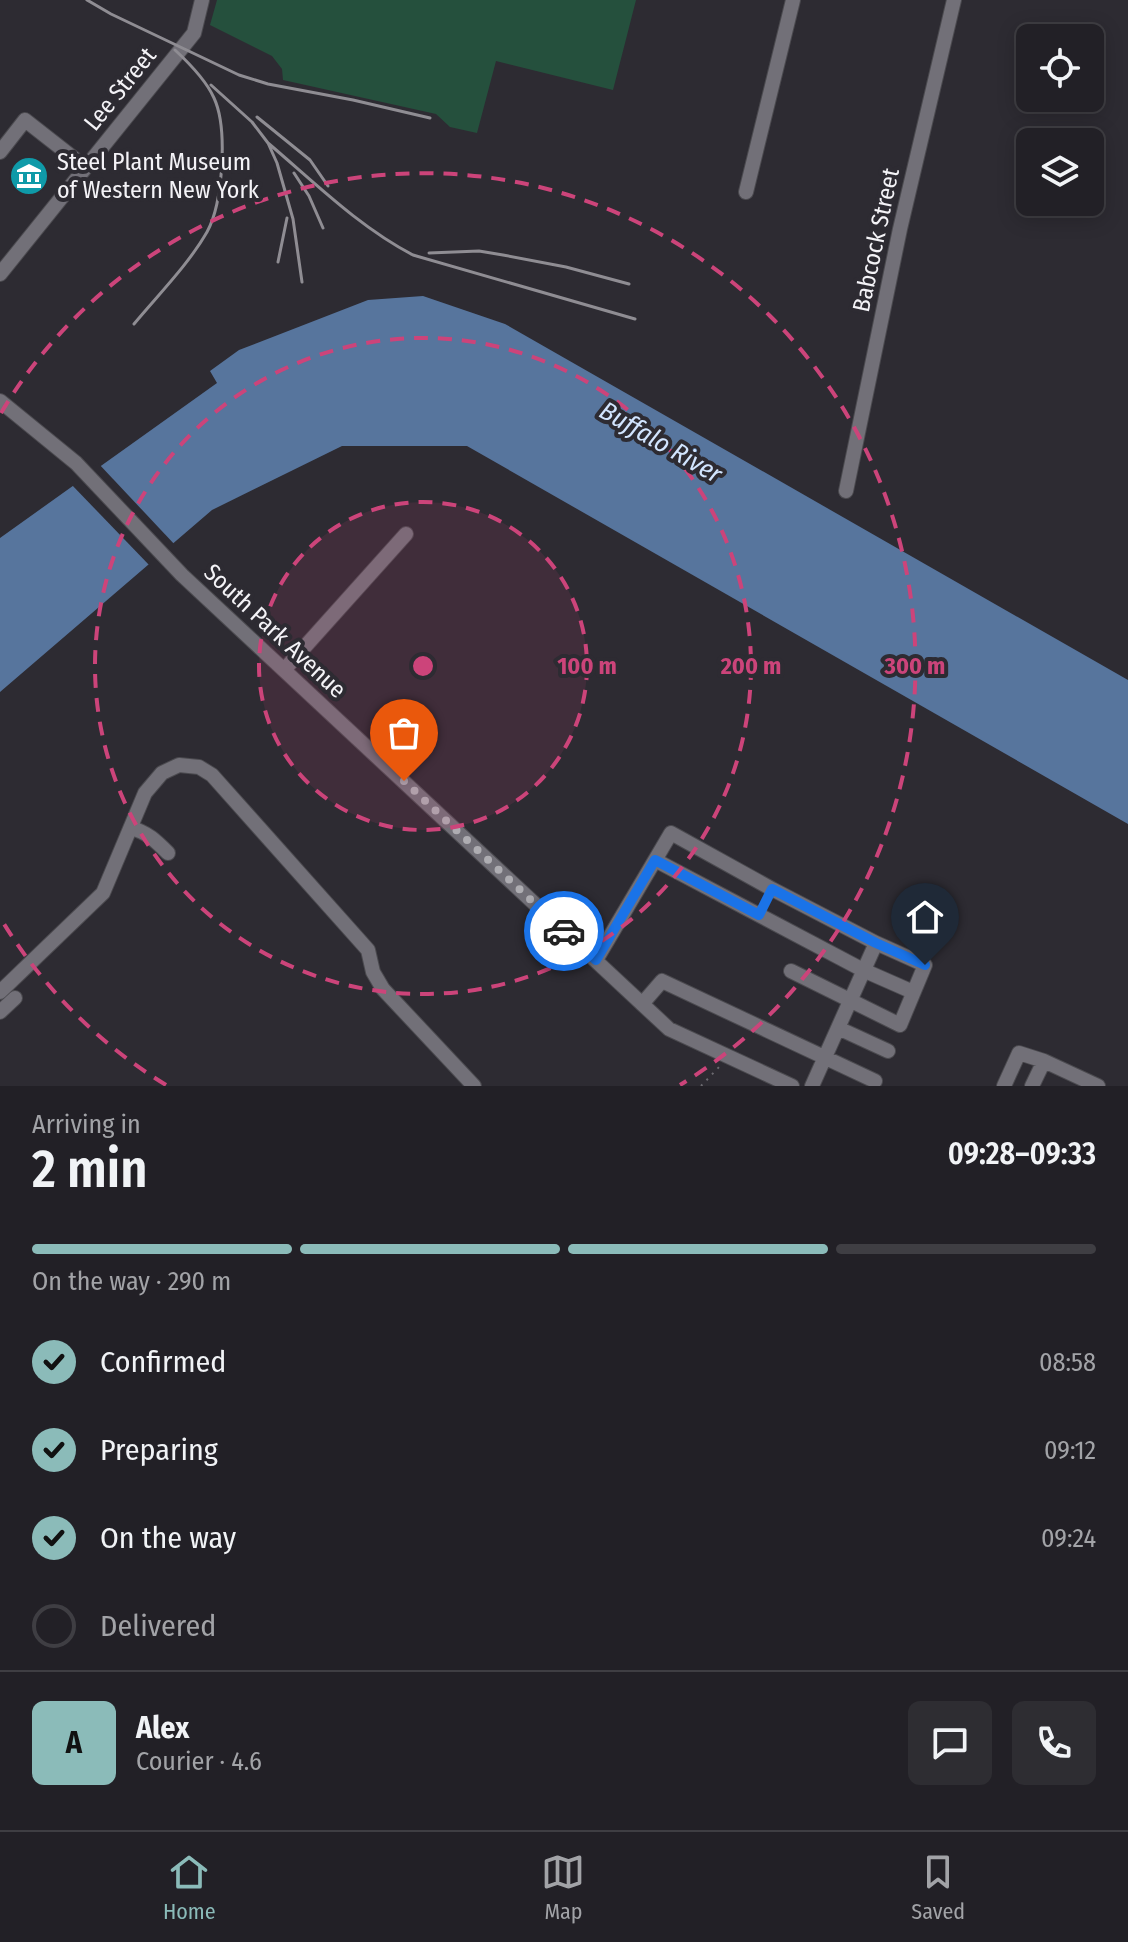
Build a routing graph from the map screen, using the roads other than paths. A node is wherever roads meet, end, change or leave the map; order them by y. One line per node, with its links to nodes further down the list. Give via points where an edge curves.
1 (202, 0): 5 (street, Lee Street, via 194,33)
2 (793, 0): 6 (street)
3 (954, 0): 9 (street, Babcock Street)
4 (0, 152): 5 (street, via 25,120)
5 (85, 167): 7 (street, Lee Street)
6 (746, 192)
7 (0, 274)
8 (0, 401): 11 (street, South Park Avenue, via 76,463 182,575)
9 (846, 491)
10 (406, 534): 11 (street)
11 (284, 670): 18 (street, South Park Avenue)
12 (131, 828): 13 (street, via 151,836); 21 (street, via 103,893); 32 (street, via 145,793 162,773 179,765 212,775 368,950 383,989)
13 (168, 853)
14 (655, 860): 15 (street, via 671,833); 16 (street); 18 (street)
15 (772, 889): 16 (street); 17 (street)
16 (759, 915): 19 (street)
17 (876, 943): 19 (street); 22 (street, via 925,965)
18 (596, 960): 25 (street, South Park Avenue)
19 (863, 970): 22 (street); 24 (street)
20 (791, 971): 24 (street)
21 (0, 992)
22 (913, 992): 24 (street, via 900,1025)
23 (15, 998): 26 (street)
24 (849, 1001): 27 (street)
25 (642, 1004): 29 (street, via 662,981); 33 (street, South Park Avenue, via 675,1032)
26 (0, 1012)
27 (838, 1028): 28 (street); 29 (street)
28 (888, 1051)
29 (824, 1057): 31 (street); 34 (street)
30 (1044, 1061): 35 (street, via 1019,1053); 36 (street); 37 (street)
31 (875, 1081)
32 (474, 1086)
33 (792, 1086)
34 (812, 1086)
35 (1004, 1086)
36 (1032, 1086)
37 (1098, 1086)

